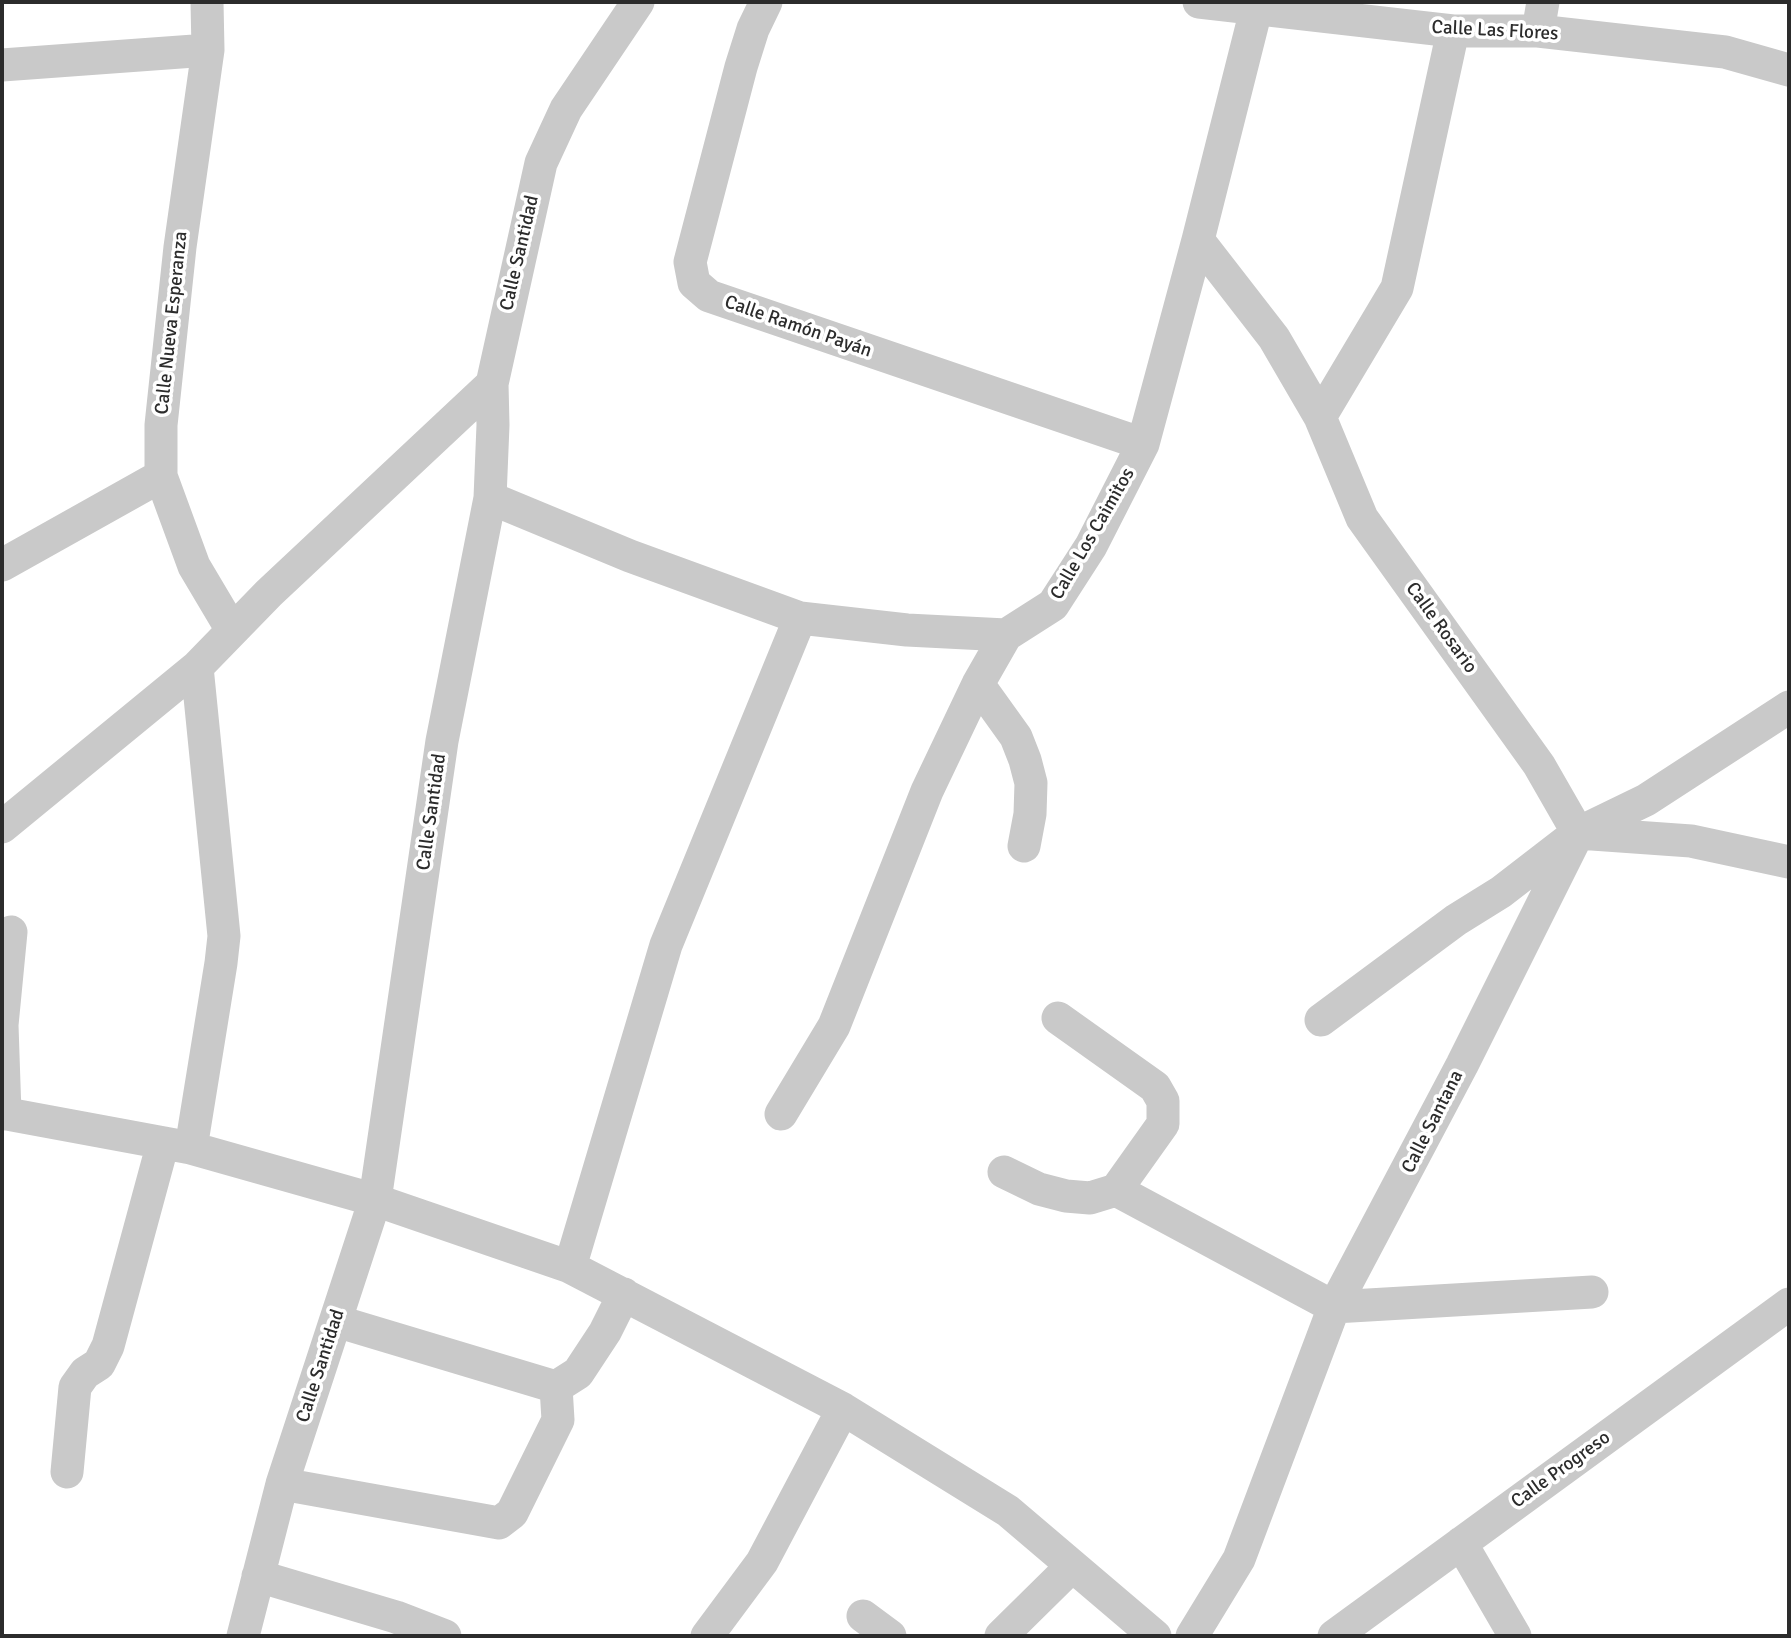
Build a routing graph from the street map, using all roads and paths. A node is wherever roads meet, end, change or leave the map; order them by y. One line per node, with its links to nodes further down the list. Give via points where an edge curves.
1 (207, 2): 8 (street, Calle Nueva Esperanza)
2 (638, 2): 12 (street, Calle Santidad, via 566,109 541,163)
3 (766, 2): 14 (street, Calle Ramón Payán, via 741,67 690,262 694,283 709,296)
4 (1199, 2): 5 (street, Calle Las Flores)
5 (1256, 10): 7 (street, Calle Las Flores); 11 (street, Calle Los Caimitos)
6 (1541, 16): 7 (street, Calle Las Flores); 10 (street, Calle Las Flores, via 1725,51)
7 (1452, 31): 13 (street, via 1397,288)
8 (208, 50): 9 (street); 15 (street, Calle Nueva Esperanza, via 180,247 161,425)
9 (2, 65)
10 (1789, 70)
11 (1198, 240): 13 (street, Calle Rosario, via 1275,338); 14 (street, Calle Los Caimitos)
12 (492, 384): 16 (street, Calle Santidad); 19 (street)
13 (1320, 417): 25 (street, Calle Rosario, via 1362,518 1539,765)
14 (1143, 444): 20 (street, Calle Los Caimitos, via 1091,546 1053,605)
15 (161, 476): 17 (street); 19 (street, Calle Nueva Esperanza, via 194,566)
16 (490, 498): 18 (street, via 630,556); 36 (street, Calle Santidad, via 442,741)
17 (2, 565)
18 (800, 618): 20 (street); 37 (street, via 666,945)
19 (232, 630): 21 (street)
20 (1006, 635): 22 (street)
21 (197, 667): 24 (street); 33 (street, via 223,936 221,963)
22 (978, 684): 26 (street, via 1016,737 1025,760 1031,783); 32 (street, via 927,791 834,1026)
23 (1789, 707): 25 (street, via 1646,800)
24 (2, 827)
25 (1578, 833): 27 (street, via 1691,841); 30 (street); 41 (street, Calle Santana)
26 (1024, 846)
27 (1789, 862)
28 (11, 932): 31 (street, via 2,1025)
29 (1058, 1018): 35 (street, via 1155,1087 1163,1101 1163,1124)
30 (1321, 1020)
31 (4, 1114): 33 (street)
32 (781, 1114)
33 (177, 1145): 36 (street); 45 (street, via 108,1346 99,1364 75,1387)
34 (1004, 1172): 35 (street, via 1066,1196 1090,1198)
35 (1116, 1190): 41 (street)
36 (375, 1200): 37 (street); 42 (street, Calle Santidad)
37 (570, 1266): 39 (street)
38 (1592, 1292): 41 (street)
39 (624, 1294): 43 (street, via 578,1373); 44 (street)
40 (1789, 1304): 47 (street, Calle Progreso)
41 (1334, 1307): 57 (street, Calle Santana, via 1239,1559)
42 (336, 1321): 43 (street); 46 (street, Calle Santidad)
43 (556, 1387): 46 (street, via 558,1420 512,1513 499,1523)
44 (843, 1409): 48 (street, via 1007,1511); 53 (street, via 762,1562)
45 (67, 1472)
46 (282, 1483): 49 (street, Calle Santidad)
47 (1461, 1543): 58 (street, Calle Progreso); 59 (street)
48 (1072, 1566): 55 (street); 56 (street)
49 (258, 1576): 51 (street, Calle Santidad); 52 (street, via 396,1616)
50 (863, 1616): 54 (street)
51 (243, 1636)
52 (445, 1636)
53 (707, 1636)
54 (890, 1636)
55 (1002, 1636)
56 (1155, 1636)
57 (1192, 1636)
58 (1334, 1636)
59 (1515, 1636)

